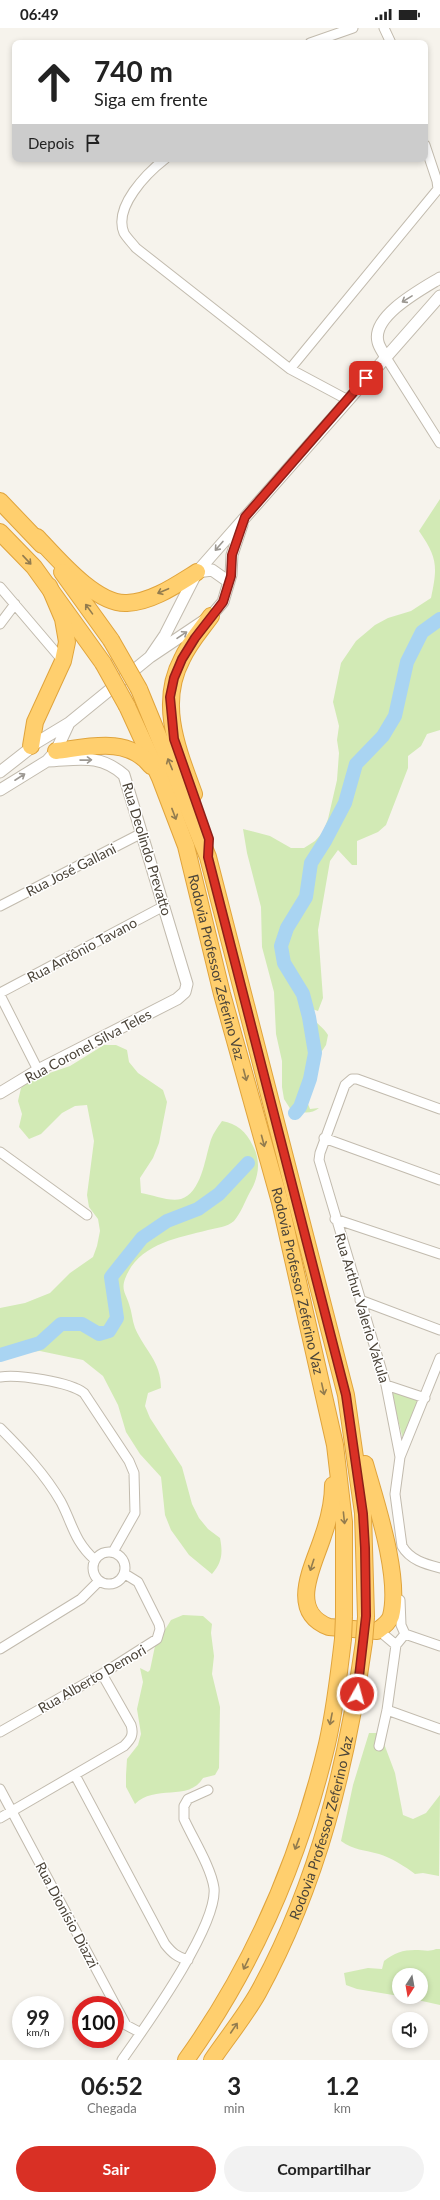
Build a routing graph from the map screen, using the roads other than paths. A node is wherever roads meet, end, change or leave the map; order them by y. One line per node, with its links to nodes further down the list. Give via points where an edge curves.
1 (353, 28): 3 (street)
2 (384, 28): 4 (street)
3 (319, 40)
4 (389, 40)
5 (428, 153): 10 (street, via 438,180 438,189)
6 (161, 162): 10 (street, via 151,170 129,197 122,218 124,233 136,248)
7 (440, 278): 9 (street, one-way to 9, via 398,304 383,322 378,342)
8 (440, 296): 9 (street)
9 (385, 356): 11 (street); 12 (street)
10 (290, 369): 11 (street)
11 (348, 400): 14 (street)
12 (440, 443)
13 (0, 501): 16 (highway, Rodovia Professor Zeferino Vaz)
14 (245, 517): 17 (street, one-way to 17); 18 (street, via 232,555)
15 (0, 532): 19 (highway, Rodovia Professor Zeferino Vaz, one-way to 19)
16 (36, 537): 17 (highway, one-way to 16, via 170,588 126,604 107,599 90,588); 34 (highway, Rodovia Professor Zeferino Vaz, one-way to 16, bridge, via 139,689 112,640)
17 (197, 572): 18 (street, via 212,570); 25 (street, via 165,635)
18 (229, 582): 22 (street, via 223,602)
19 (49, 586): 23 (highway, Rodovia Professor Zeferino Vaz); 26 (highway, via 66,630 67,642)
20 (0, 587): 21 (street)
21 (15, 604): 24 (street); 26 (street)
22 (211, 616): 25 (street, one-way to 22); 34 (highway, via 182,659 170,697 174,739 209,839)
23 (72, 619): 28 (highway, via 74,650 70,668); 31 (highway, Rodovia Professor Zeferino Vaz, bridge, via 103,663 127,706)
24 (0, 624)
25 (150, 657): 27 (street)
26 (63, 661): 28 (highway, via 38,716)
27 (69, 723): 28 (street); 29 (street)
28 (32, 745): 29 (street, via 29,756 33,761); 30 (street)
29 (48, 759): 31 (highway, via 123,746 146,760); 32 (street, one-way to 29); 33 (street, Rua Deolindo Prevatto, one-way to 33, via 104,761 115,767 127,780)
30 (0, 772)
31 (160, 778): 56 (highway, Rodovia Professor Zeferino Vaz, one-way to 56, via 186,846 222,994 280,1202)
32 (0, 790)
33 (142, 833): 35 (street, Rua José Gallani); 36 (street, Rua Deolindo Prevatto)
34 (208, 857): 53 (highway, Rodovia Professor Zeferino Vaz)
35 (0, 906)
36 (164, 906): 37 (street, Rua Antônio Tavano); 38 (street, Rua Deolindo Prevatto, via 187,984 185,992)
37 (0, 994): 39 (street)
38 (177, 999): 39 (street, Rua Coronel Silva Teles)
39 (38, 1070): 40 (street, Rua Coronel Silva Teles)
40 (0, 1093)
41 (440, 1109): 42 (street, via 357,1079 348,1081)
42 (324, 1138): 44 (street); 46 (street, Rua Arthur Valerio Vakula, via 319,1160)
43 (0, 1152): 45 (street)
44 (440, 1180)
45 (87, 1215)
46 (335, 1219): 47 (street); 48 (street, Rua Arthur Valerio Vakula)
47 (440, 1254)
48 (360, 1300): 49 (street); 52 (street, Rua Arthur Valerio Vakula)
49 (440, 1330)
50 (440, 1358): 54 (street)
51 (0, 1378): 59 (street, via 13,1377 68,1384 77,1388 84,1393 130,1461 134,1473 135,1513)
52 (386, 1385): 54 (street); 57 (street, Rua Arthur Valerio Vakula)
53 (346, 1395): 58 (highway); 83 (highway, Rodovia Professor Zeferino Vaz, one-way to 53, bridge, via 257,1993 286,1934 311,1873 341,1776 355,1707 366,1616 363,1514)
54 (425, 1398): 57 (street)
55 (0, 1428): 60 (street, via 22,1449 54,1492 82,1548)
56 (335, 1445): 64 (highway, one-way to 64, via 333,1496 329,1517 311,1567 306,1590 307,1604 311,1613 329,1627); 82 (highway, Rodovia Professor Zeferino Vaz, one-way to 82, bridge, via 344,1522 344,1616 343,1639 327,1743 306,1822 269,1916 240,1976)
57 (400, 1456): 61 (street, via 395,1494 402,1546 413,1559)
58 (385, 1531): 64 (highway, via 392,1592 391,1615 388,1622); 65 (street, via 400,1582 401,1626)
59 (113, 1552): 60 (street, via 106,1552); 62 (street, via 124,1560)
60 (95, 1560): 63 (street, via 94,1574)
61 (440, 1568)
62 (125, 1574): 63 (street, via 114,1584); 69 (street, Rua Alberto Demori, via 138,1582 159,1624 159,1634 154,1642)
63 (99, 1581): 68 (street, via 82,1599)
64 (376, 1631): 66 (street)
65 (404, 1634): 66 (street); 67 (street)
66 (396, 1645): 70 (street)
67 (440, 1646)
68 (0, 1649)
69 (102, 1674): 72 (street, Rua Alberto Demori); 74 (street, via 133,1733 124,1746)
70 (387, 1710): 71 (street); 73 (street)
71 (440, 1729)
72 (0, 1732)
73 (379, 1746)
74 (75, 1775): 77 (street); 79 (street, via 165,1944 175,1955)
75 (0, 1789): 77 (street, Rua Dionísio Diazzi)
76 (208, 1790): 79 (street, via 188,1799 183,1812 214,1888 211,1911)
77 (11, 1812): 78 (street); 80 (street, Rua Dionísio Diazzi, via 126,2025)
78 (0, 1818)
79 (188, 1960): 80 (street)
80 (141, 2033): 81 (street)
81 (122, 2060)
82 (186, 2060)
83 (212, 2060)

